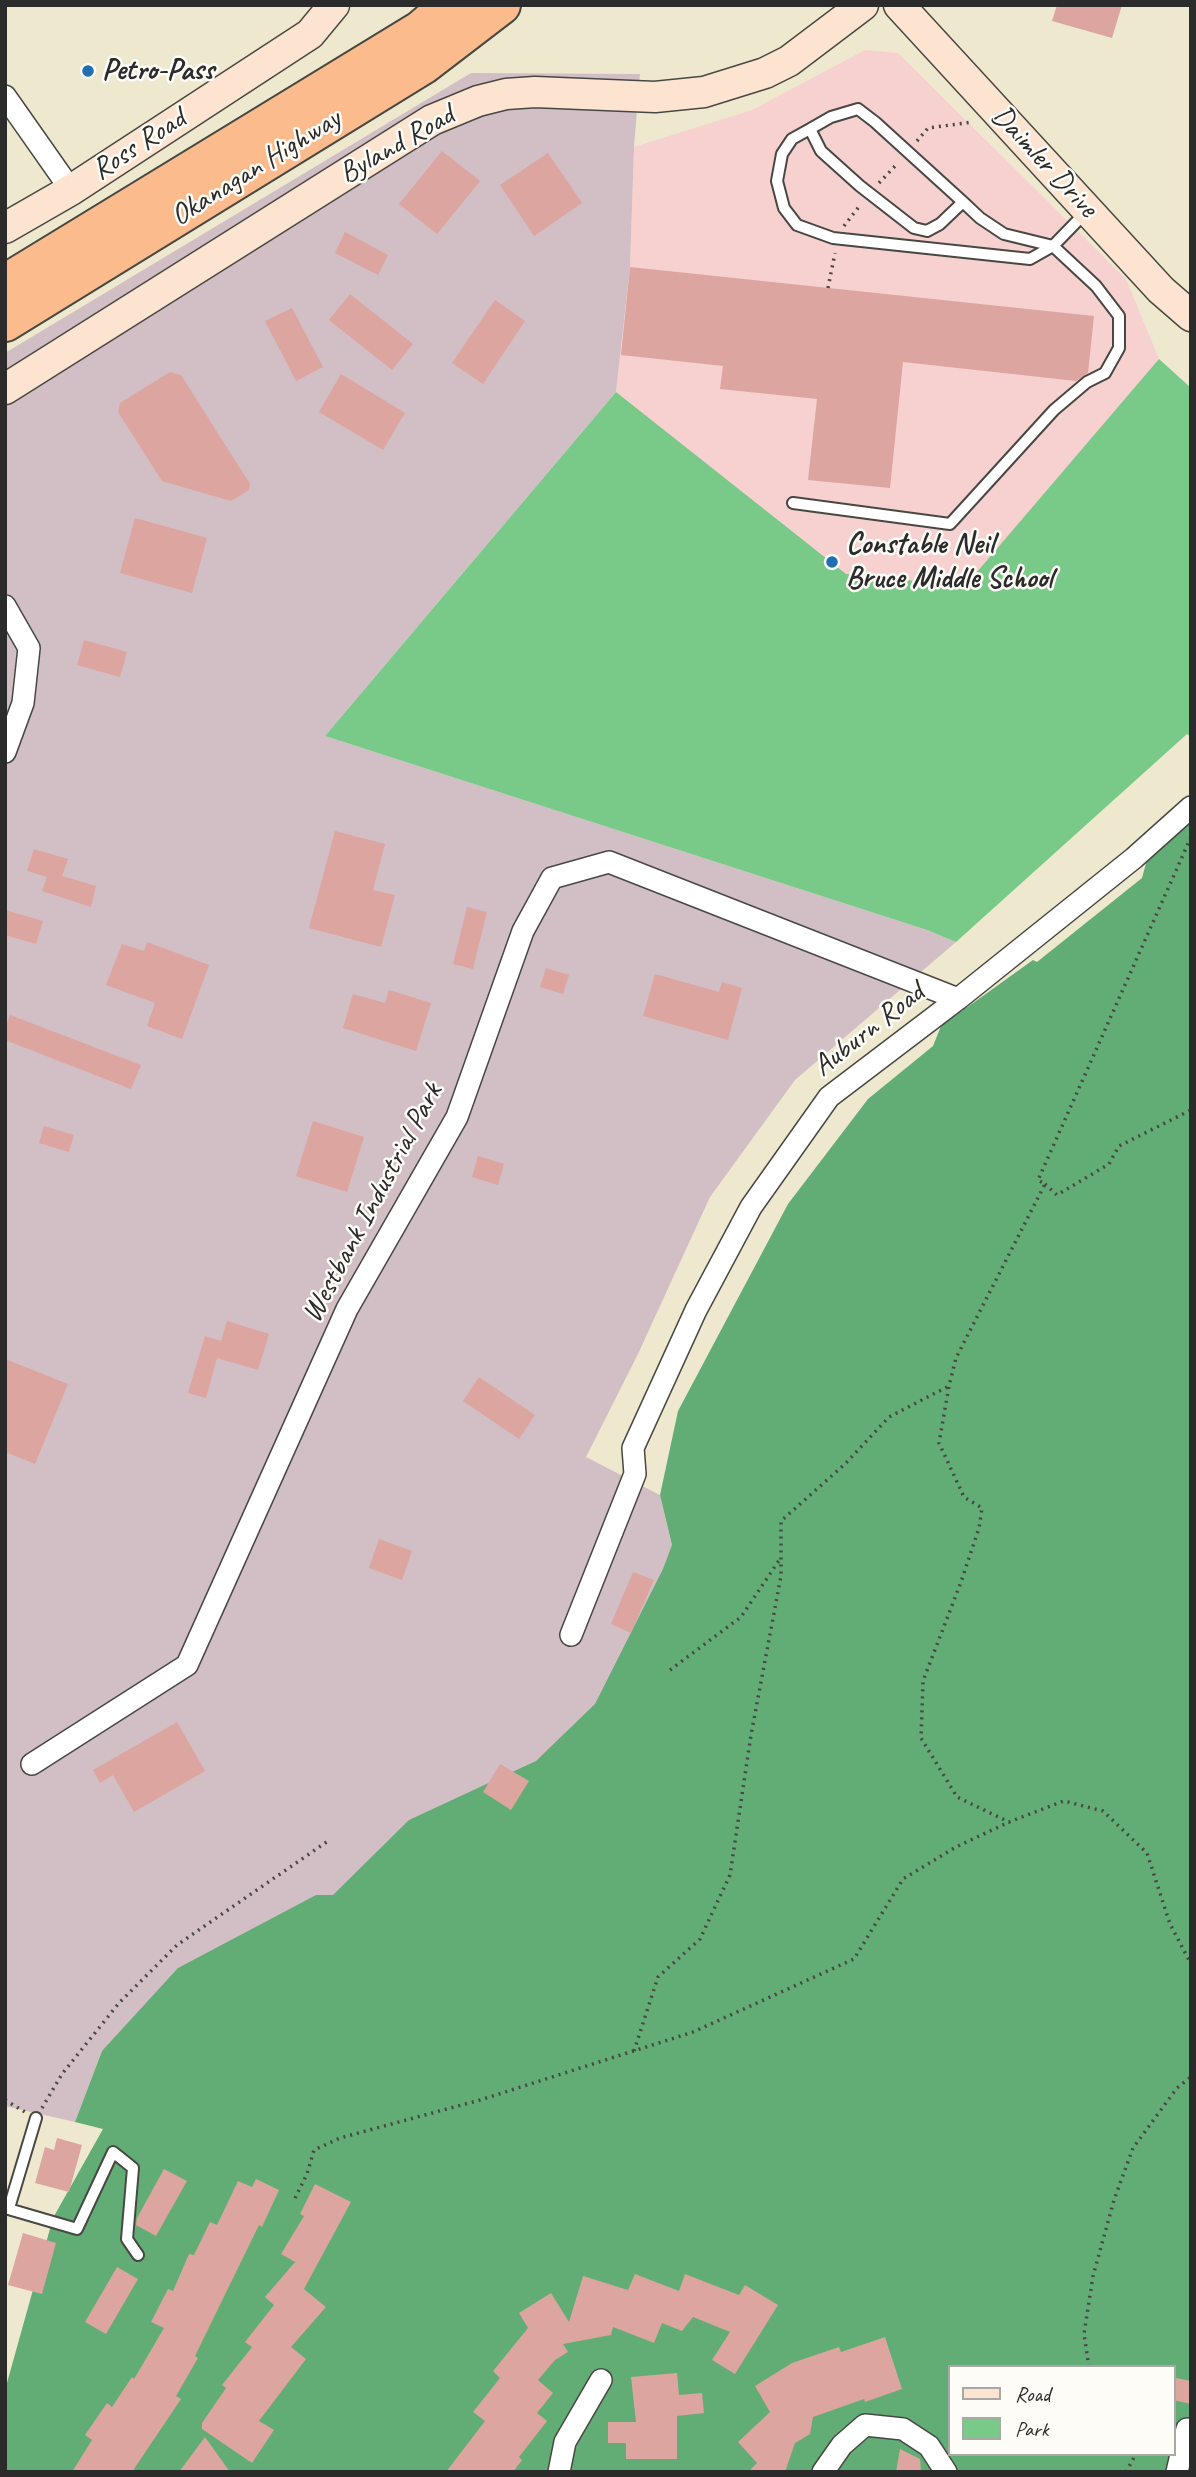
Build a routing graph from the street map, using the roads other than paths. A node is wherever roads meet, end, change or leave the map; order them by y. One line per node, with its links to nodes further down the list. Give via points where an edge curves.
1 (334, 5): 10 (street, Ross Road, via 310,34)
2 (450, 5): 15 (highway, Okanagan Highway, via 421,30)
3 (501, 5): 17 (highway, Okanagan Highway, via 424,64)
4 (835, 5): 7 (street)
5 (863, 5): 7 (street, Byland Road)
6 (899, 5): 12 (street, Daimler Drive)
7 (815, 43): 18 (street, Byland Road, via 765,73 704,92 655,97 506,94 432,120)
8 (5, 96): 10 (street)
9 (810, 130): 11 (lane, via 831,117 859,109); 11 (lane, via 821,151 914,228 927,231); 14 (lane, via 792,139 782,154 777,181 784,208 797,225 838,238 1030,259)
10 (71, 190): 13 (street, Ross Road)
11 (963, 202): 14 (lane, via 1004,234)
12 (1087, 210): 14 (lane); 16 (street, Daimler Drive)
13 (5, 228)
14 (1053, 246): 19 (lane, via 1096,286 1119,316 1119,348 1105,373 1054,410 950,524)
15 (5, 284)
16 (1191, 316)
17 (5, 322)
18 (5, 389)
19 (793, 503)
20 (5, 606): 21 (street, via 29,648 23,703)
21 (5, 752)
22 (1191, 807): 23 (street, Auburn Road)
23 (958, 999): 24 (street, Auburn Road, via 829,1097 751,1207 696,1310 633,1448 635,1474); 25 (street, Westbank Industrial Park, via 609,862 552,878 523,931 457,1117 347,1309 187,1665)
24 (571, 1635)
25 (32, 1765)
26 (36, 2118): 27 (lane)
27 (7, 2208): 28 (lane, via 77,2229 113,2152 133,2168 127,2239)
28 (138, 2255)
29 (601, 2380): 31 (street, via 565,2442)
30 (1187, 2428): 34 (street)
31 (559, 2472)
32 (823, 2472): 33 (street, via 842,2445 865,2425 902,2429 929,2446)
33 (946, 2472)
34 (1177, 2472)

